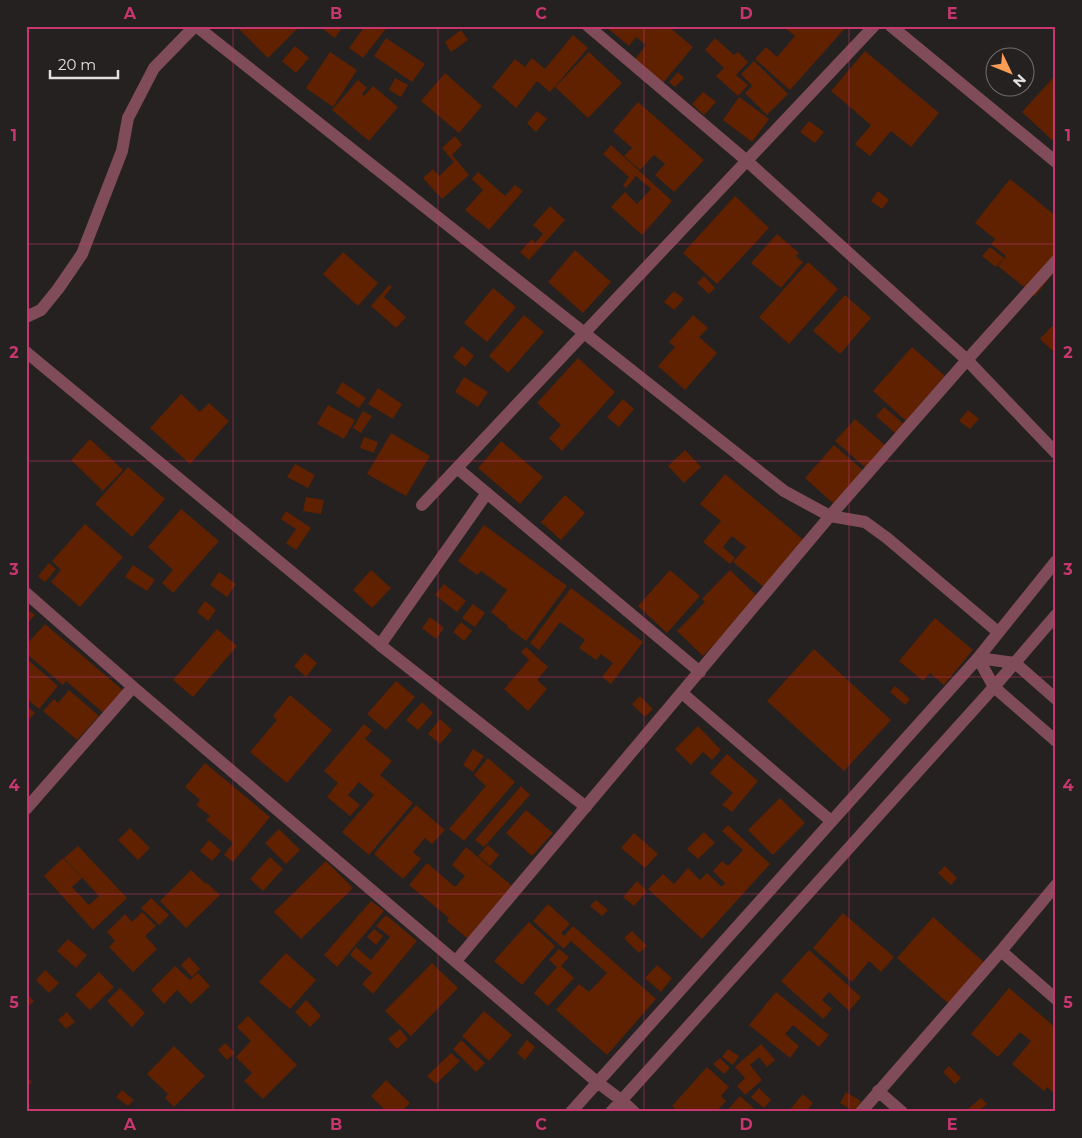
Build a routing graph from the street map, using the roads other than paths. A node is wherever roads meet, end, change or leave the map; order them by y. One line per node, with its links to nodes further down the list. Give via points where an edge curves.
1 (195, 26): 8 (street, via 154,68 128,118 122,151 82,254 41,310); 9 (street)
2 (588, 26): 5 (street)
3 (874, 26): 5 (street)
4 (891, 26): 6 (street)
5 (747, 161): 9 (street); 11 (street)
6 (1056, 162)
7 (1056, 261): 11 (street)
8 (26, 317)
9 (585, 332): 13 (street); 16 (street, via 784,491)
10 (26, 352): 21 (street)
11 (967, 360): 12 (street); 16 (street)
12 (1056, 453)
13 (457, 468): 14 (street); 15 (street)
14 (487, 493): 21 (street); 24 (street)
15 (422, 505)
16 (830, 516): 20 (street, via 865,522); 24 (street)
17 (1056, 561): 20 (street)
18 (26, 593): 25 (street)
19 (1056, 615): 23 (street)
20 (998, 632): 22 (street)
21 (380, 644): 30 (street)
22 (978, 658): 23 (street); 26 (street); 32 (street)
23 (1015, 663): 26 (street); 28 (street)
24 (700, 672): 27 (street)
25 (133, 687): 31 (street); 35 (street)
26 (994, 687): 29 (street); 39 (street)
27 (682, 693): 30 (street); 32 (street)
28 (1056, 699)
29 (1056, 741)
30 (586, 807): 35 (street)
31 (26, 809)
32 (831, 821): 37 (street)
33 (1056, 885): 34 (street)
34 (1001, 951): 36 (street); 38 (street)
35 (456, 962): 37 (street)
36 (1056, 999)
37 (597, 1082): 39 (street); 40 (street)
38 (878, 1091): 43 (street); 44 (street)
39 (622, 1100): 41 (street); 42 (street)
40 (571, 1112)
41 (611, 1112)
42 (634, 1112)
43 (861, 1112)
44 (902, 1112)

